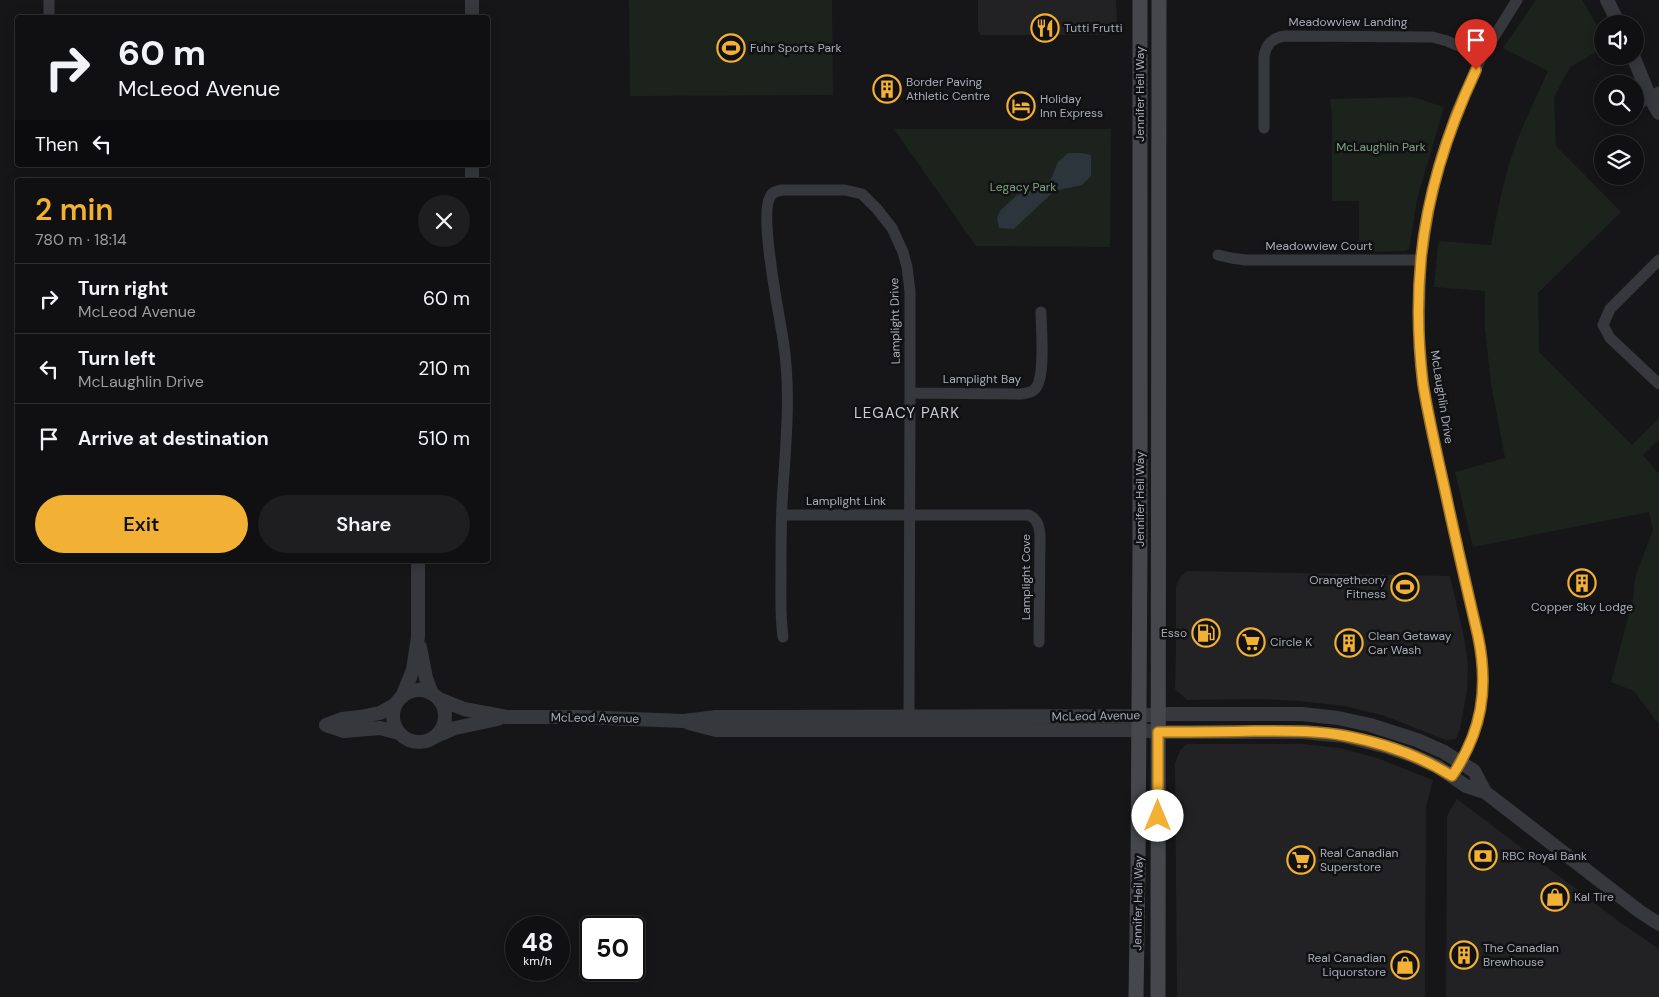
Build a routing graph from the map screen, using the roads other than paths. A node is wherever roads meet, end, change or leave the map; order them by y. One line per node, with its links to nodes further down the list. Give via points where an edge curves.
1 (49, 0): 7 (street)
2 (472, 0): 8 (street)
3 (1140, 0): 32 (main road, Jennifer Heil Way)
4 (1159, 0): 29 (main road, Jennifer Heil Way)
5 (1517, 0): 10 (street, McLaughlin Drive)
6 (1606, 0): 9 (street)
7 (49, 15)
8 (472, 15)
9 (1614, 15)
10 (1482, 56): 14 (street, Meadowview Landing, via 1448,41 1418,36 1276,38 1270,42 1264,57); 16 (street, McLaughlin Drive, via 1456,113 1441,158)
11 (1637, 65): 12 (street)
12 (1654, 95): 13 (street)
13 (1659, 113)
14 (1264, 128)
15 (1218, 255): 16 (street, Meadowview Court, via 1246,260)
16 (1421, 260): 36 (street, McLaughlin Drive, via 1419,334 1423,383 1484,668 1480,712)
17 (1659, 260): 19 (street, via 1610,309 1602,325 1610,338)
18 (1040, 312): 20 (street, Lamplight Bay, via 1041,373 1036,388 1028,393)
19 (1659, 384)
20 (910, 393): 21 (street, Lamplight Drive); 22 (street, Lamplight Drive, via 910,291 903,252 892,228 862,194 836,190 776,191 768,202 768,238 788,386)
21 (910, 514): 22 (street, Lamplight Link); 26 (street, Lamplight Cove, via 1025,514 1035,518 1040,535); 31 (street, Lamplight Drive)
22 (782, 515): 25 (street, Lamplight Drive)
23 (418, 563): 24 (street)
24 (418, 637): 27 (street, via 426,678); 28 (street, via 412,670)
25 (783, 637)
26 (1039, 642)
27 (436, 696): 28 (street, via 419,690); 30 (street, McLeod Avenue, via 464,709); 35 (street, via 444,707 445,716 442,729)
28 (399, 700): 34 (street, via 393,716); 34 (street, via 380,713 326,725 344,731 380,728)
29 (1159, 714): 32 (street, McLeod Avenue); 33 (main road, Jennifer Heil Way); 36 (street, McLeod Avenue, via 1274,714 1338,718 1417,740)
30 (507, 717): 31 (street, McLeod Avenue, via 684,721 716,730); 35 (street, McLeod Avenue, via 472,723)
31 (909, 723): 32 (street, McLeod Avenue)
32 (1139, 723): 33 (street, McLeod Avenue); 40 (main road, Jennifer Heil Way)
33 (1158, 732): 37 (street, McLeod Avenue, via 1303,732 1344,736 1411,755); 41 (main road, Jennifer Heil Way)
34 (400, 733): 35 (street, via 406,739 420,742)
35 (436, 736)
36 (1461, 763): 37 (street, McLaughlin Drive); 38 (street, McLeod Avenue, via 1474,771)
37 (1452, 776): 38 (street, McLeod Avenue, via 1466,786)
38 (1485, 792): 39 (street, McLeod Avenue)
39 (1659, 924)
40 (1136, 997)
41 (1158, 997)

